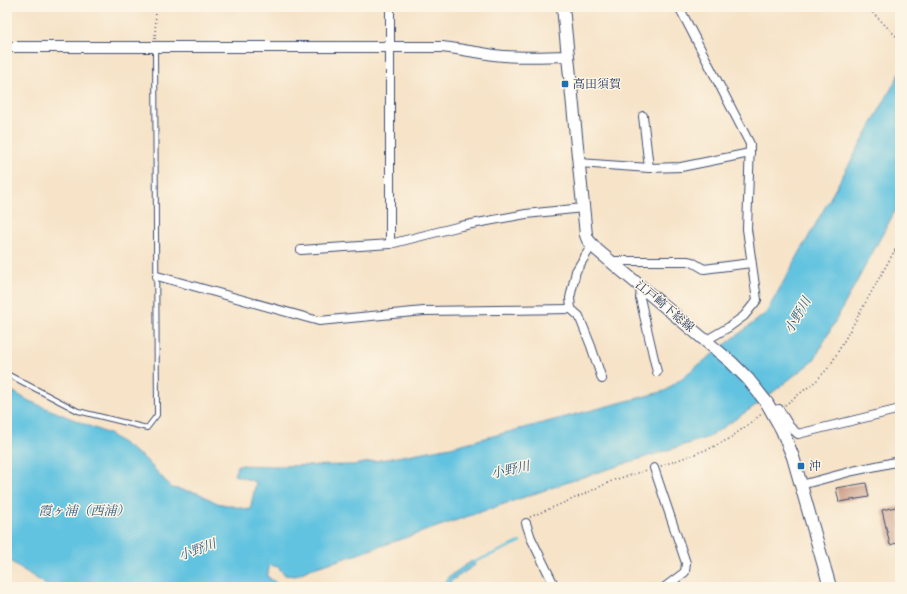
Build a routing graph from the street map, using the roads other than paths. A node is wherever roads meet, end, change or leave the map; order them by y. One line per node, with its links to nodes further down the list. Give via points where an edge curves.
1 (390, 7): 6 (street)
2 (563, 7): 7 (main road, 江戸崎下総線)
3 (679, 7): 9 (street, via 750,144)
4 (7, 47): 5 (street)
5 (155, 47): 6 (street); 18 (lane)
6 (390, 47): 7 (street, via 442,47 517,57); 13 (street)
7 (568, 56): 10 (main road, 江戸崎下総線)
8 (643, 116): 11 (street)
9 (750, 153): 11 (street, via 681,167); 17 (street, via 747,229)
10 (579, 163): 11 (street); 12 (main road, 江戸崎下総線)
11 (649, 168)
12 (583, 208): 13 (street, via 526,214 461,226); 14 (main road, 江戸崎下総線, via 586,235)
13 (390, 244): 15 (street)
14 (592, 245): 16 (main road, 江戸崎下総線); 20 (street, via 576,270 570,298)
15 (301, 250)
16 (610, 261): 17 (street, via 686,261 704,269); 19 (main road, 江戸崎下総線)
17 (751, 263): 21 (street, via 757,300 744,316)
18 (157, 276): 20 (street, via 319,321 424,311); 23 (lane, via 157,415 147,428 78,410)
19 (641, 286): 21 (main road, 江戸崎下総線); 22 (street, via 640,298)
20 (571, 309): 24 (street, via 578,316)
21 (707, 342): 25 (main road, 江戸崎下総線, via 739,370)
22 (657, 372)
23 (7, 374)
24 (602, 379)
25 (769, 407): 26 (street, via 779,409 790,427 798,434); 29 (main road, 江戸崎下総線, via 788,442)
26 (900, 409)
27 (900, 461): 29 (street)
28 (654, 468): 32 (street, via 686,564 685,572)
29 (801, 485): 33 (main road, 江戸崎下総線)
30 (526, 523): 31 (street)
31 (555, 587)
32 (665, 587)
33 (830, 587)

